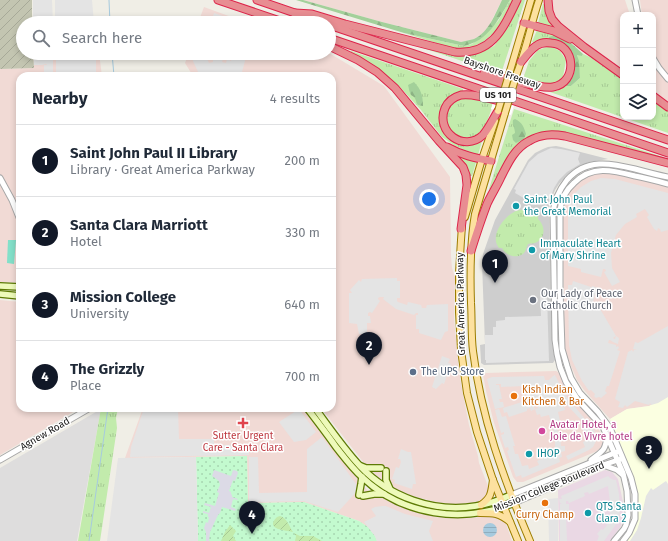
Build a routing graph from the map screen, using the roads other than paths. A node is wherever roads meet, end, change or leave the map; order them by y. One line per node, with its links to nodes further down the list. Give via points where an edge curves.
1 (218, 0): 10 (highway)
2 (256, 0): 9 (highway)
3 (518, 0): 13 (highway, via 496,38 486,46 469,52 454,52)
4 (531, 0): 14 (main road)
5 (539, 0): 14 (main road)
6 (548, 0): 17 (highway, via 552,19)
7 (635, 0): 8 (street)
8 (637, 12)
9 (295, 13): 11 (highway); 12 (highway)
10 (265, 16)
11 (304, 16)
12 (319, 16)
13 (336, 21)
14 (528, 24): 17 (highway, via 554,32); 20 (main road); 26 (main road, bridge, via 510,71)
15 (336, 27): 19 (highway, Bayshore Freeway / US 101)
16 (336, 40): 27 (highway, US 101)
17 (584, 47): 22 (highway)
18 (336, 49): 29 (highway, via 377,72 395,88)
19 (411, 52): 20 (highway, via 521,83 546,87 563,83 571,66 569,54 564,48 550,42 536,46); 28 (highway, Bayshore Freeway / US 101)
20 (521, 62): 26 (main road, bridge)
21 (656, 63): 23 (street)
22 (620, 73)
23 (668, 79)
24 (656, 98): 25 (highway)
25 (668, 107)
26 (501, 112): 27 (highway, via 487,130 473,140 461,141 453,138 443,124 446,105 452,99 463,95); 31 (main road, Great America Parkway); 32 (main road, Great America Parkway)
27 (561, 117): 30 (highway, US 101)
28 (668, 140)
29 (439, 141): 31 (highway, via 458,153); 38 (highway, via 459,162 466,176)
30 (668, 153)
31 (482, 159): 32 (highway); 38 (main road, Great America Parkway)
32 (490, 161): 39 (main road, Great America Parkway, via 475,214)
33 (668, 162): 39 (highway, via 554,134 542,135 528,141 511,158 491,196)
34 (0, 178): 37 (street)
35 (668, 178): 47 (street, Mission College Boulevard, via 612,164 593,165 569,178 558,193 554,208 555,340 559,362 570,388)
36 (668, 184): 48 (street, Mission College Boulevard, via 610,170 595,171 572,184 560,206 561,335 564,356 576,386 607,422)
37 (16, 210)
38 (462, 229): 56 (main road, Great America Parkway, via 459,273 461,350 467,393)
39 (471, 251): 59 (main road, Great America Parkway, via 473,350 478,383 488,428)
40 (0, 286): 41 (main road)
41 (16, 288)
42 (0, 294): 43 (main road)
43 (16, 296)
44 (83, 412): 50 (street, Agnew Road)
45 (310, 412): 55 (main road, Mission College Boulevard)
46 (318, 412): 53 (main road, Mission College Boulevard)
47 (608, 436): 48 (street, Mission College Boulevard); 51 (street, via 603,450)
48 (617, 452): 49 (street, Mission College Boulevard); 51 (street, Mission College Boulevard)
49 (620, 459): 52 (street, Mission College Boulevard); 54 (street, Mission College Boulevard); 69 (street, Mission College Boulevard, via 634,486 635,511 630,533)
50 (0, 460)
51 (586, 464): 59 (street, Mission College Boulevard)
52 (603, 465): 54 (street, via 617,470); 61 (street, Mission College Boulevard)
53 (360, 466): 57 (main road, Mission College Boulevard); 57 (main road, via 383,470)
54 (623, 476): 68 (street, Mission College Boulevard, via 627,491 628,515 626,524)
55 (362, 477): 58 (main road, Mission College Boulevard); 58 (main road, via 361,496)
56 (493, 480): 60 (main road, Great America Parkway); 62 (main road, via 490,497)
57 (390, 490): 62 (main road, Mission College Boulevard, via 412,500 442,507)
58 (384, 494): 64 (main road, Mission College Boulevard, via 409,506 434,513)
59 (511, 495): 60 (main road, Mission College Boulevard); 61 (main road, Great America Parkway)
60 (501, 500): 62 (main road, Mission College Boulevard); 63 (main road, Great America Parkway)
61 (514, 503): 63 (main road, Mission College Boulevard); 67 (main road, Great America Parkway)
62 (481, 505)
63 (504, 507): 64 (main road, Mission College Boulevard); 65 (main road, Great America Parkway)
64 (480, 513): 65 (main road, via 494,513)
65 (511, 523): 66 (main road, Great America Parkway)
66 (518, 541)
67 (530, 541)
68 (614, 541)
69 (623, 541)

